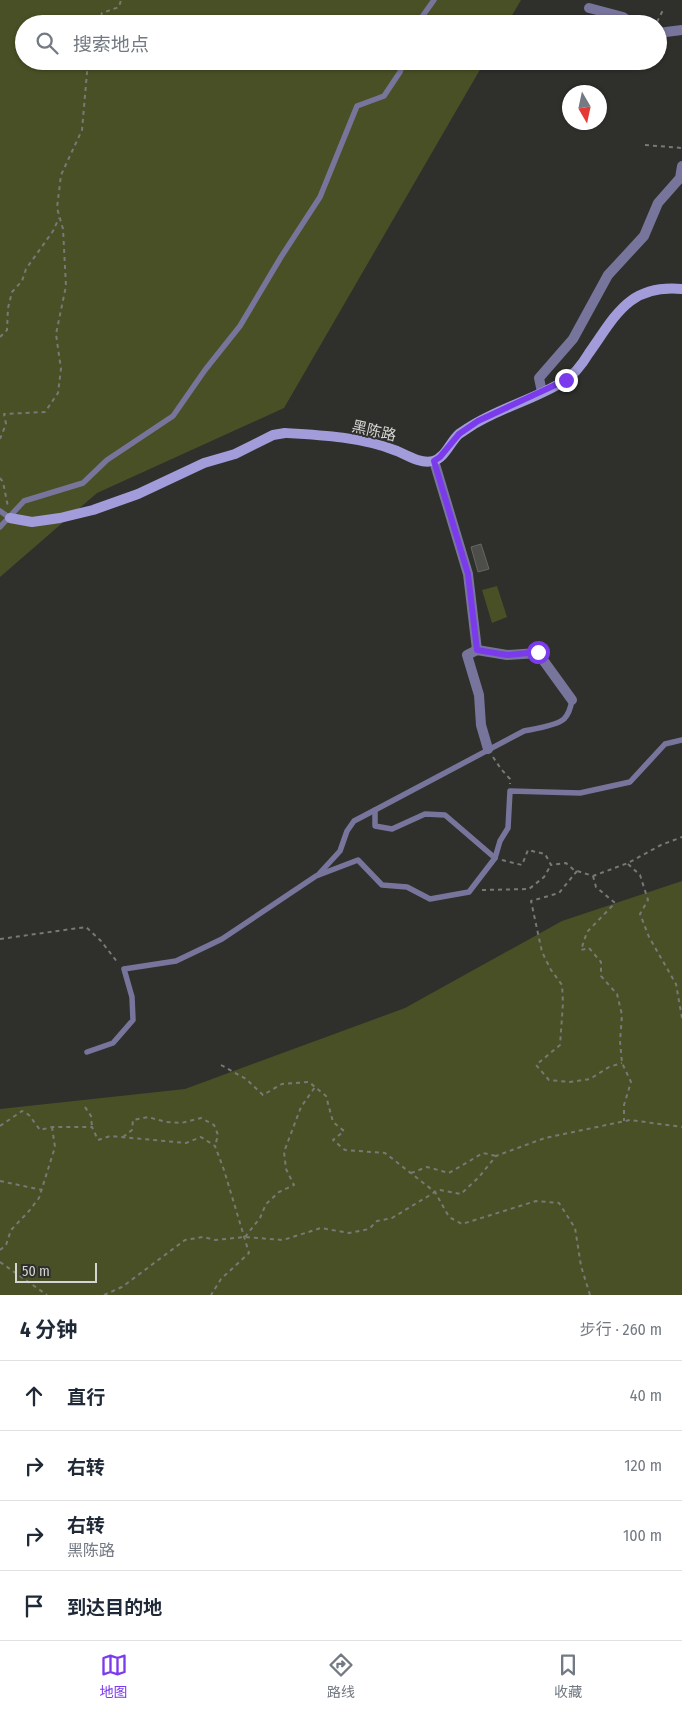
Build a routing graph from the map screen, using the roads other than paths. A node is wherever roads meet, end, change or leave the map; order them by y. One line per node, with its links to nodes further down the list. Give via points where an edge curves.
1 (434, 0): 3 (lane)
2 (589, 8): 4 (street)
3 (423, 15)
4 (616, 15)
5 (682, 30): 6 (street)
6 (667, 32)
7 (401, 70): 13 (lane, via 384,96 356,106 320,197 240,326 173,416 107,460 83,483 24,501)
8 (682, 166): 10 (street, via 680,178 658,203 644,236 608,275 573,339 539,378)
9 (682, 289): 10 (street, via 663,288 631,299 618,312 582,364 566,380)
10 (542, 392): 11 (street, via 478,421 459,434)
11 (434, 461): 13 (street, 黑陈路, via 421,461 363,441 273,434 235,454 204,463 138,494 93,510 32,522); 15 (street, via 468,574)
12 (0, 511): 13 (lane)
13 (10, 518): 14 (lane)
14 (0, 526)
15 (477, 650): 16 (street, via 507,655 538,652); 18 (street, via 467,655 479,695 481,725)
16 (572, 700): 18 (lane, via 564,719 524,731)
17 (682, 740): 20 (lane, via 665,744 630,782 580,793 510,791 508,828)
18 (488, 749): 19 (lane)
19 (375, 810): 20 (lane, via 375,826 392,829 426,814 444,814); 21 (lane, via 354,821 340,851)
20 (495, 858): 21 (lane, via 469,892 430,899 407,887 382,884 358,860)
21 (316, 876): 22 (lane, via 222,939 176,961 124,969 132,997 133,1020 113,1044)
22 (87, 1052)

